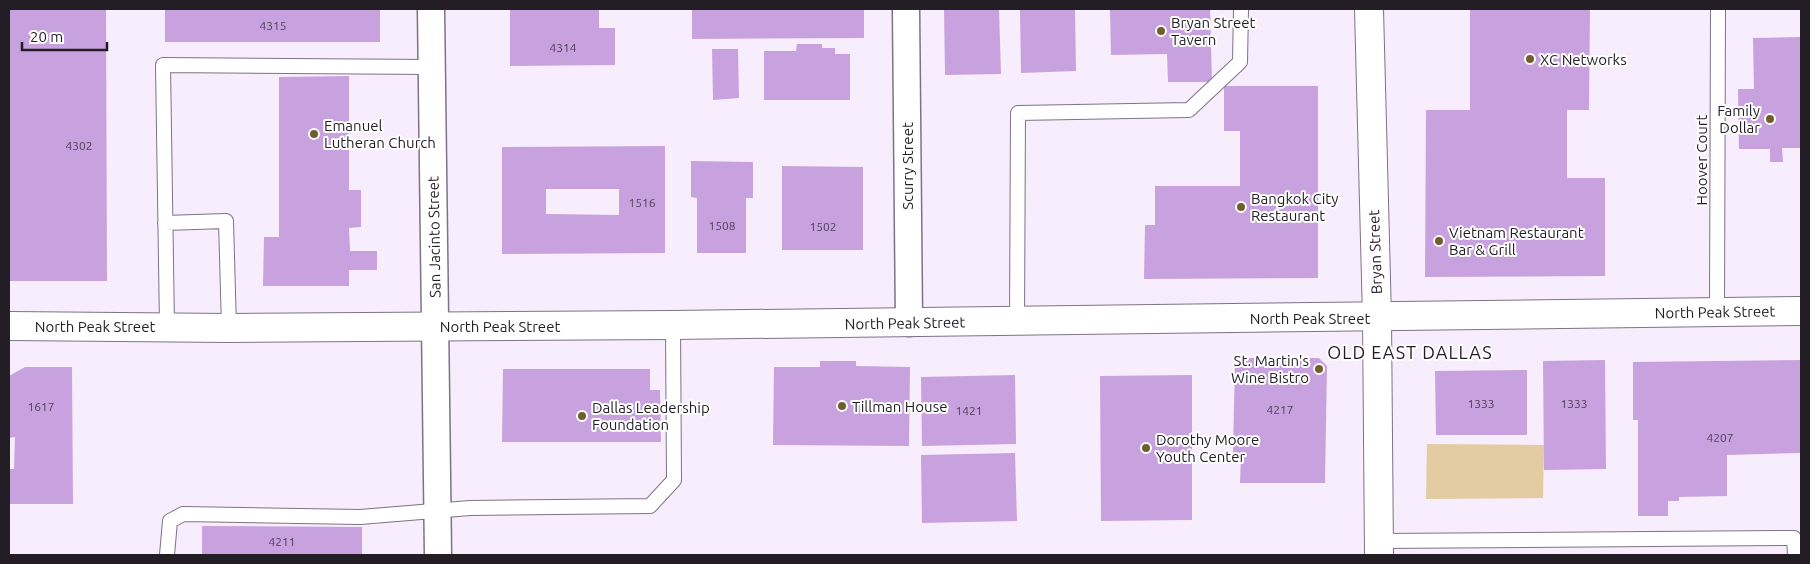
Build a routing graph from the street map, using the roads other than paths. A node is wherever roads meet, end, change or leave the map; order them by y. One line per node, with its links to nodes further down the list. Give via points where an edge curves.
1 (431, 9): 6 (street, San Jacinto Street)
2 (906, 9): 12 (street, Scurry Street)
3 (1241, 9): 11 (lane, via 1240,62 1189,110 1018,113)
4 (1369, 9): 10 (main road, Bryan Street)
5 (1718, 9): 9 (lane, Hoover Court)
6 (431, 67): 7 (lane, via 163,65); 15 (street, San Jacinto Street)
7 (165, 223): 14 (lane); 17 (lane, via 226,222)
8 (1801, 311): 9 (main road, North Peak Street)
9 (1717, 312): 10 (main road, North Peak Street)
10 (1377, 318): 11 (main road, North Peak Street); 19 (main road, Bryan Street)
11 (1017, 321): 12 (main road, North Peak Street)
12 (909, 323): 16 (main road, North Peak Street)
13 (9, 326): 14 (main road, North Peak Street)
14 (167, 326): 17 (main road, North Peak Street)
15 (435, 326): 16 (main road, North Peak Street); 17 (main road, North Peak Street); 18 (street, San Jacinto Street)
16 (673, 326): 18 (lane, via 674,480 650,506)
17 (229, 328)
18 (437, 510): 20 (lane, via 360,517 184,514 170,521); 21 (street, San Jacinto Street)
19 (1379, 548): 22 (lane, via 1644,539 1794,538)
20 (168, 555)
21 (438, 555)
22 (1794, 555)

